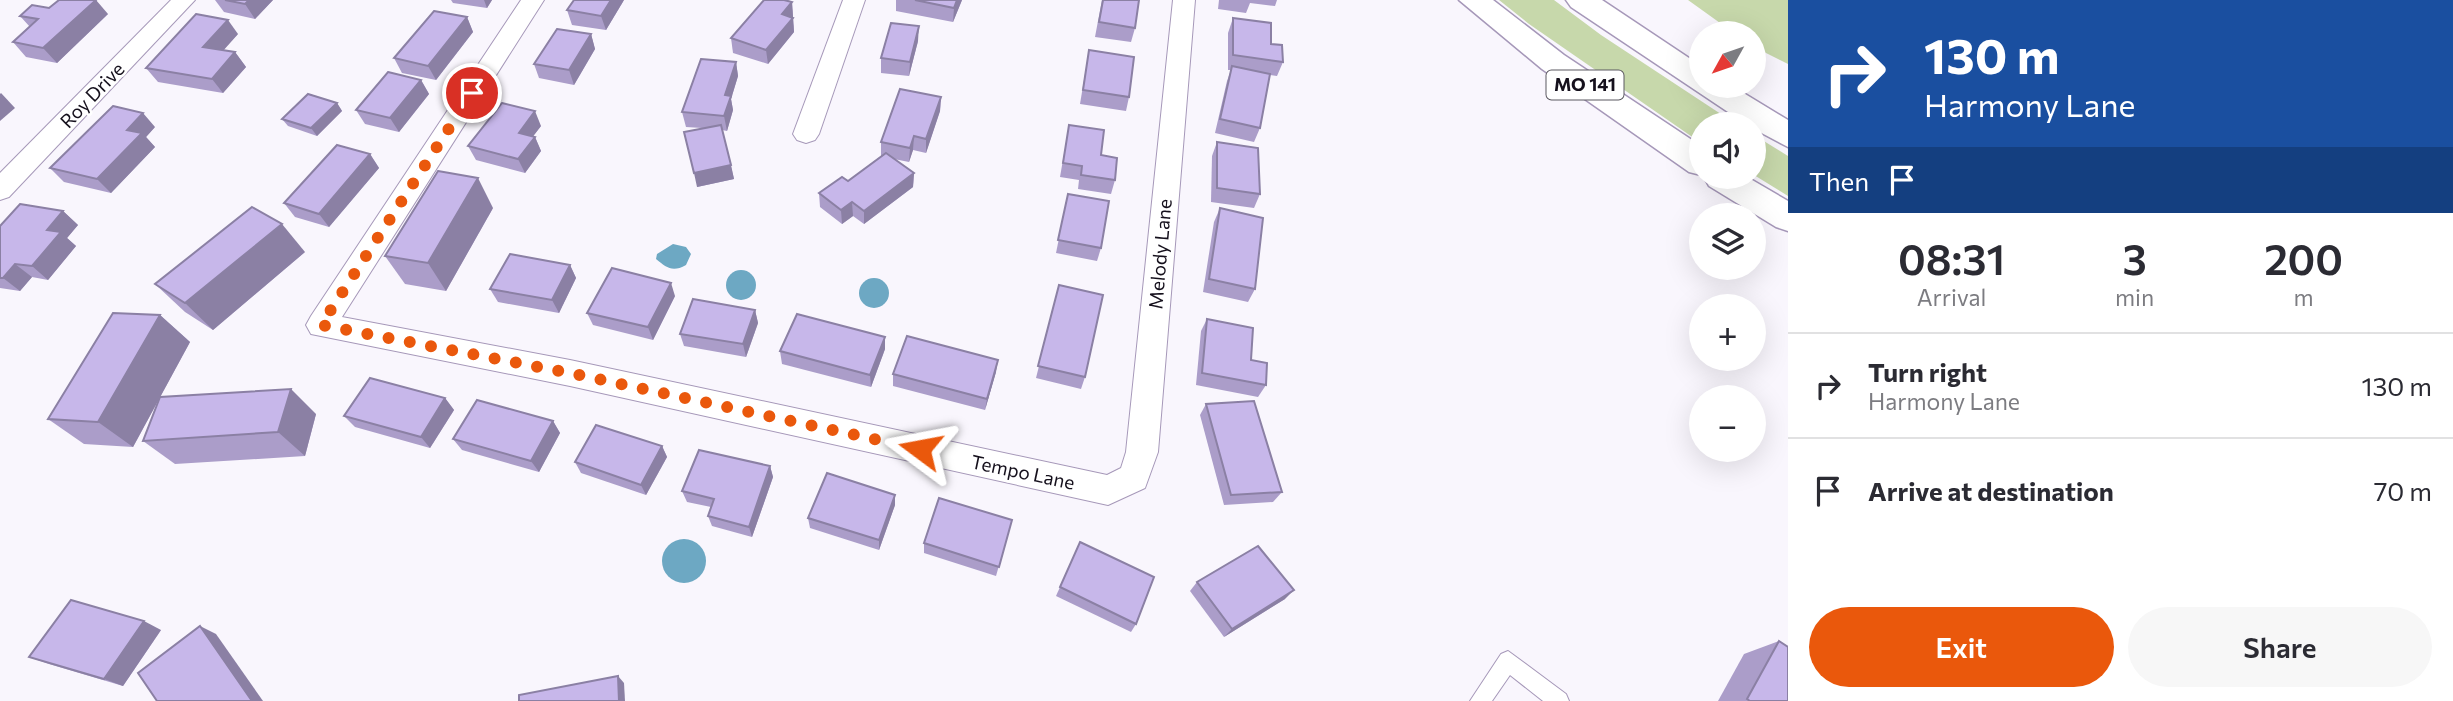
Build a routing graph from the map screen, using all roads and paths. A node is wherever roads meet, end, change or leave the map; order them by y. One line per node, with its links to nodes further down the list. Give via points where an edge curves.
1 (184, 0): 13 (street, Roy Drive)
2 (533, 0): 15 (street, Tempo Lane, via 321,325 570,373)
3 (855, 0): 9 (street)
4 (1184, 0): 15 (street, Melody Lane, via 1142,452 1134,478)
5 (1474, 0): 11 (highway, MO 141, via 1553,62)
6 (1581, 0): 7 (highway)
7 (1689, 73)
8 (1728, 98): 10 (highway)
9 (806, 134)
10 (1788, 135)
11 (1689, 155)
12 (1741, 189): 14 (highway)
13 (0, 190)
14 (1788, 218)
15 (1108, 490)
16 (1480, 701): 17 (lane, via 1508,661)
17 (1559, 701)

